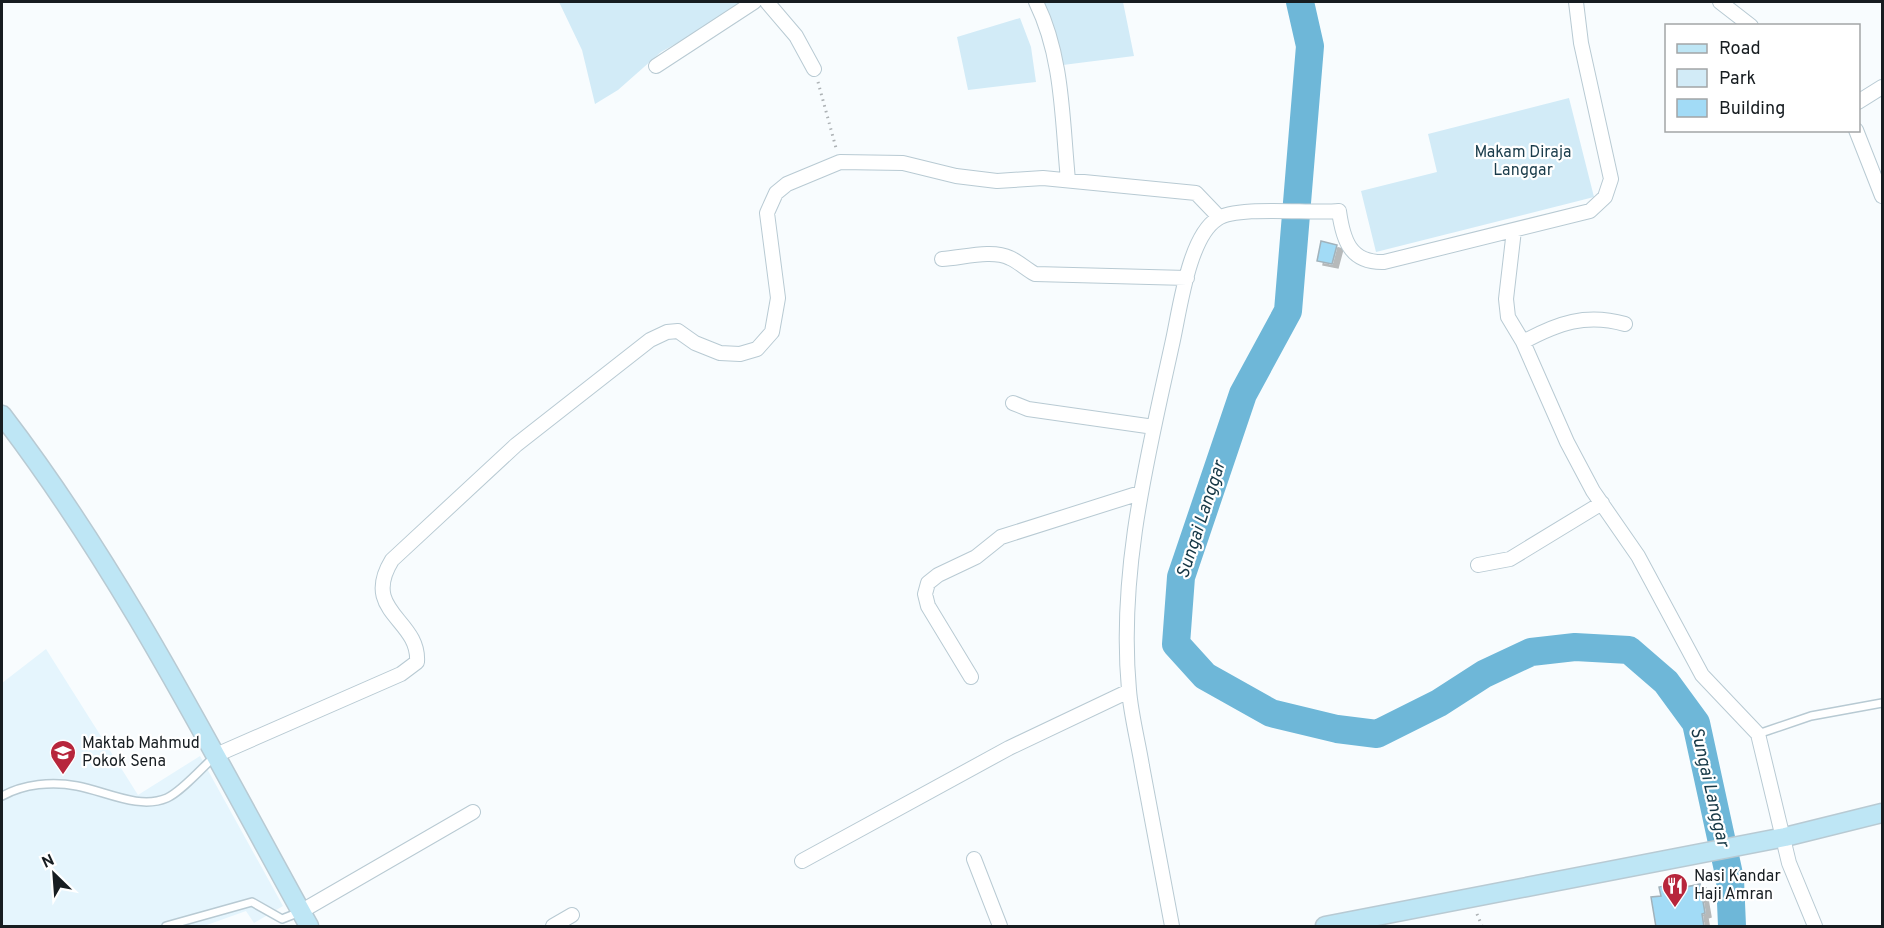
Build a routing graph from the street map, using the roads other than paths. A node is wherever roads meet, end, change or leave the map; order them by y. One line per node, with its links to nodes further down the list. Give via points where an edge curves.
1 (754, 2): 7 (street)
2 (767, 2): 8 (street, via 796,36)
3 (1036, 2): 12 (street, via 1048,27 1058,69)
4 (1576, 2): 15 (street, via 1610,188 1590,211)
5 (1720, 2): 6 (street)
6 (1748, 24)
7 (656, 66)
8 (814, 69)
9 (1882, 87): 10 (street)
10 (1860, 101)
11 (1857, 132): 13 (street)
12 (1068, 180): 14 (street, via 1196,193); 30 (street, via 997,181 903,163 840,162 787,184 776,193 767,213 778,298 772,332 757,349 740,354 720,353 678,331 650,340 516,445 392,560 383,576 382,590 386,603 415,644 417,662 401,674)
13 (1882, 196)
14 (1219, 217): 15 (street, via 1242,212 1339,211 1350,248 1356,257 1368,262 1384,262); 17 (street, via 1201,240)
15 (1514, 230): 19 (street, via 1506,299 1508,317)
16 (942, 259): 17 (street, via 1001,255 1035,274)
17 (1187, 278): 22 (street)
18 (1625, 324): 19 (street, via 1605,319 1583,320 1552,326)
19 (1524, 342): 24 (street, via 1567,442)
20 (1013, 403): 22 (street, via 1028,409)
21 (2, 415): 30 (main road, via 99,558)
22 (1154, 427): 23 (street)
23 (1140, 493): 26 (street, via 1001,537 976,557 928,583 928,606); 27 (street, via 1131,549 1126,628)
24 (1602, 503): 25 (street, via 1509,559); 29 (street, via 1638,556 1702,675)
25 (1478, 565)
26 (970, 677)
27 (1129, 691): 36 (street, via 1009,748); 42 (street)
28 (1882, 703): 29 (lane, via 1811,716)
29 (1758, 734): 34 (street)
30 (216, 755): 31 (lane, via 168,798 149,803 76,785 43,784); 38 (main road)
31 (2, 796)
32 (473, 812): 38 (street)
33 (1882, 813): 34 (main road)
34 (1785, 837): 43 (main road); 44 (street, via 1790,863)
35 (974, 859): 41 (street)
36 (802, 861)
37 (572, 915): 40 (street)
38 (304, 919): 39 (lane, via 282,919 252,902)
39 (166, 927)
40 (553, 927)
41 (1000, 927)
42 (1172, 927)
43 (1325, 927)
44 (1815, 927)

